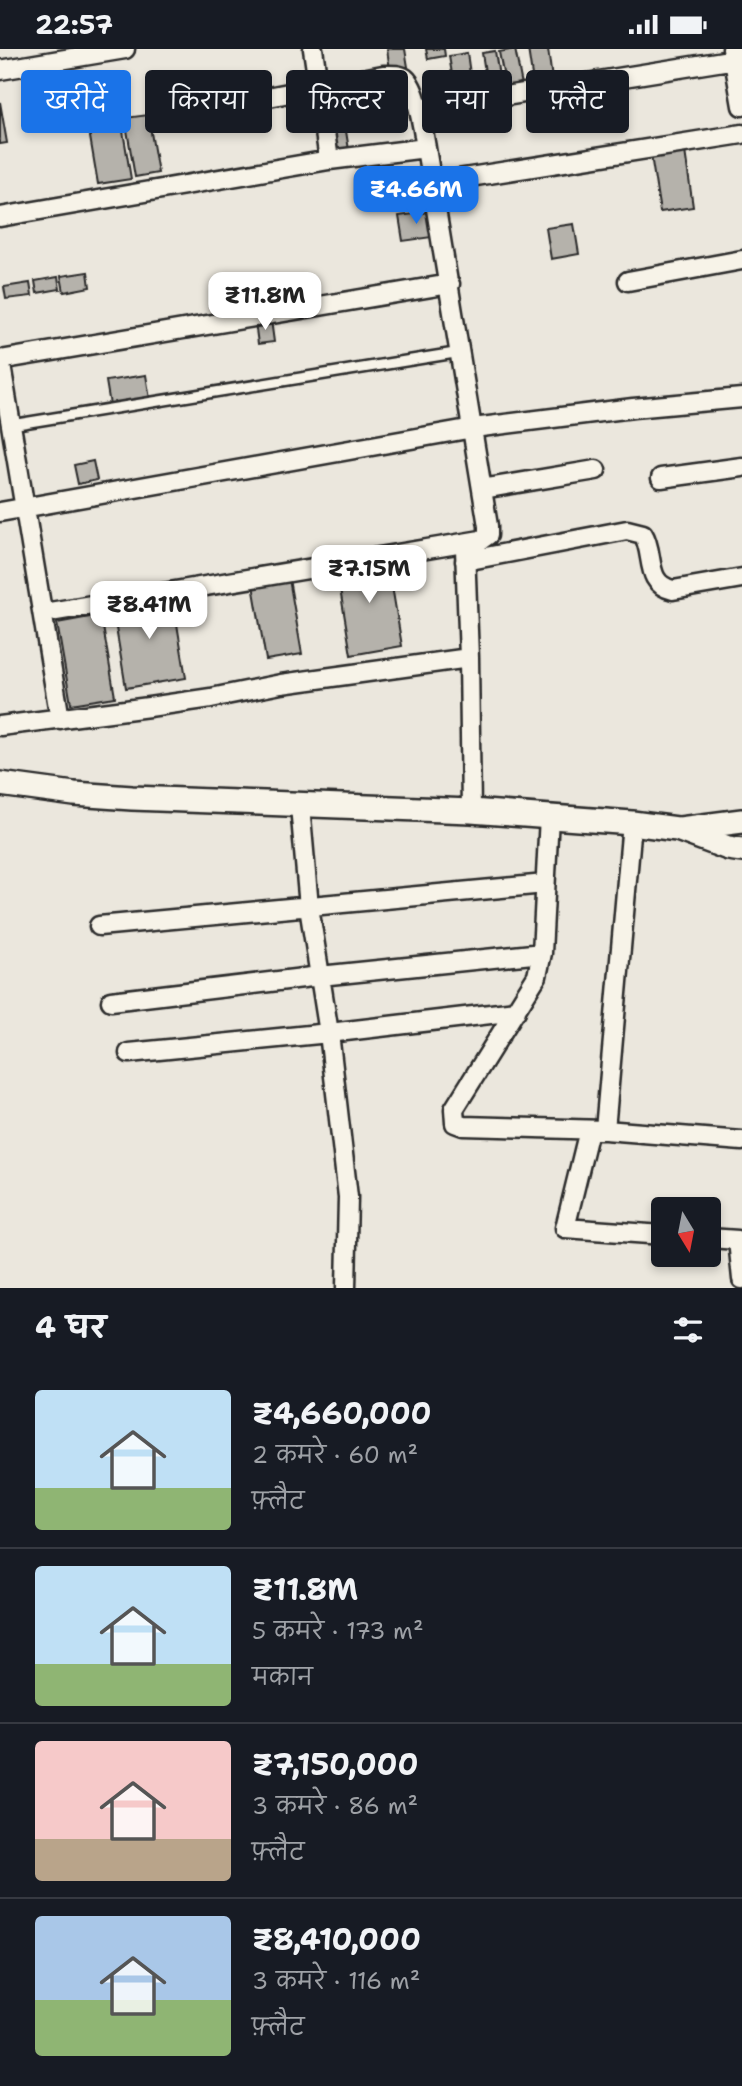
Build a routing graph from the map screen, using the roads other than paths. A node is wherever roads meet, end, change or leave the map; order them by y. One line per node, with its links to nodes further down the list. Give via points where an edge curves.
1 (125, 49): 4 (street)
2 (313, 49): 5 (street)
3 (736, 56): 7 (street); 8 (street)
4 (0, 70)
5 (315, 70)
6 (408, 82): 8 (street)
7 (742, 106)
8 (419, 110): 11 (street)
9 (325, 133): 12 (street)
10 (742, 134): 13 (street)
11 (426, 148): 12 (street); 13 (street)
12 (329, 160): 14 (street)
13 (432, 183): 17 (street)
14 (0, 217)
15 (742, 260): 16 (street)
16 (628, 281)
17 (450, 284): 18 (street); 19 (street)
18 (461, 352): 21 (lane); 22 (street)
19 (0, 360): 21 (street)
20 (742, 398): 22 (street)
21 (11, 425): 27 (street)
22 (473, 428): 26 (street); 27 (street)
23 (742, 467): 25 (street)
24 (596, 470): 26 (street)
25 (661, 478)
26 (482, 489): 29 (street, via 488,535)
27 (24, 509): 28 (street); 32 (street)
28 (0, 512)
29 (465, 542): 30 (street); 32 (street)
30 (465, 561): 31 (street, via 627,530 643,534 647,540 652,569 663,588); 33 (street)
31 (742, 578)
32 (44, 613): 34 (street)
33 (469, 659): 34 (street); 38 (street)
34 (60, 719): 35 (street)
35 (0, 726)
36 (0, 784): 37 (street, via 74,794)
37 (300, 806): 38 (street); 45 (street)
38 (471, 811): 39 (street)
39 (549, 815): 41 (street); 44 (street)
40 (742, 821): 42 (street)
41 (632, 823): 42 (street); 53 (street)
42 (677, 829): 43 (street)
43 (742, 850)
44 (545, 884): 45 (street); 47 (street)
45 (309, 907): 46 (street); 48 (street)
46 (99, 926)
47 (542, 953): 48 (street); 50 (street, via 537,976)
48 (320, 976): 49 (street); 51 (street)
49 (111, 1001)
50 (516, 1011): 51 (street); 53 (street, via 454,1109 455,1123)
51 (329, 1033): 52 (street); 58 (street, via 348,1197)
52 (129, 1053)
53 (597, 1130): 54 (street); 55 (street, via 565,1228)
54 (742, 1141)
55 (651, 1234)
56 (721, 1239): 57 (street, via 738,1240)
57 (742, 1279)
58 (346, 1288)

